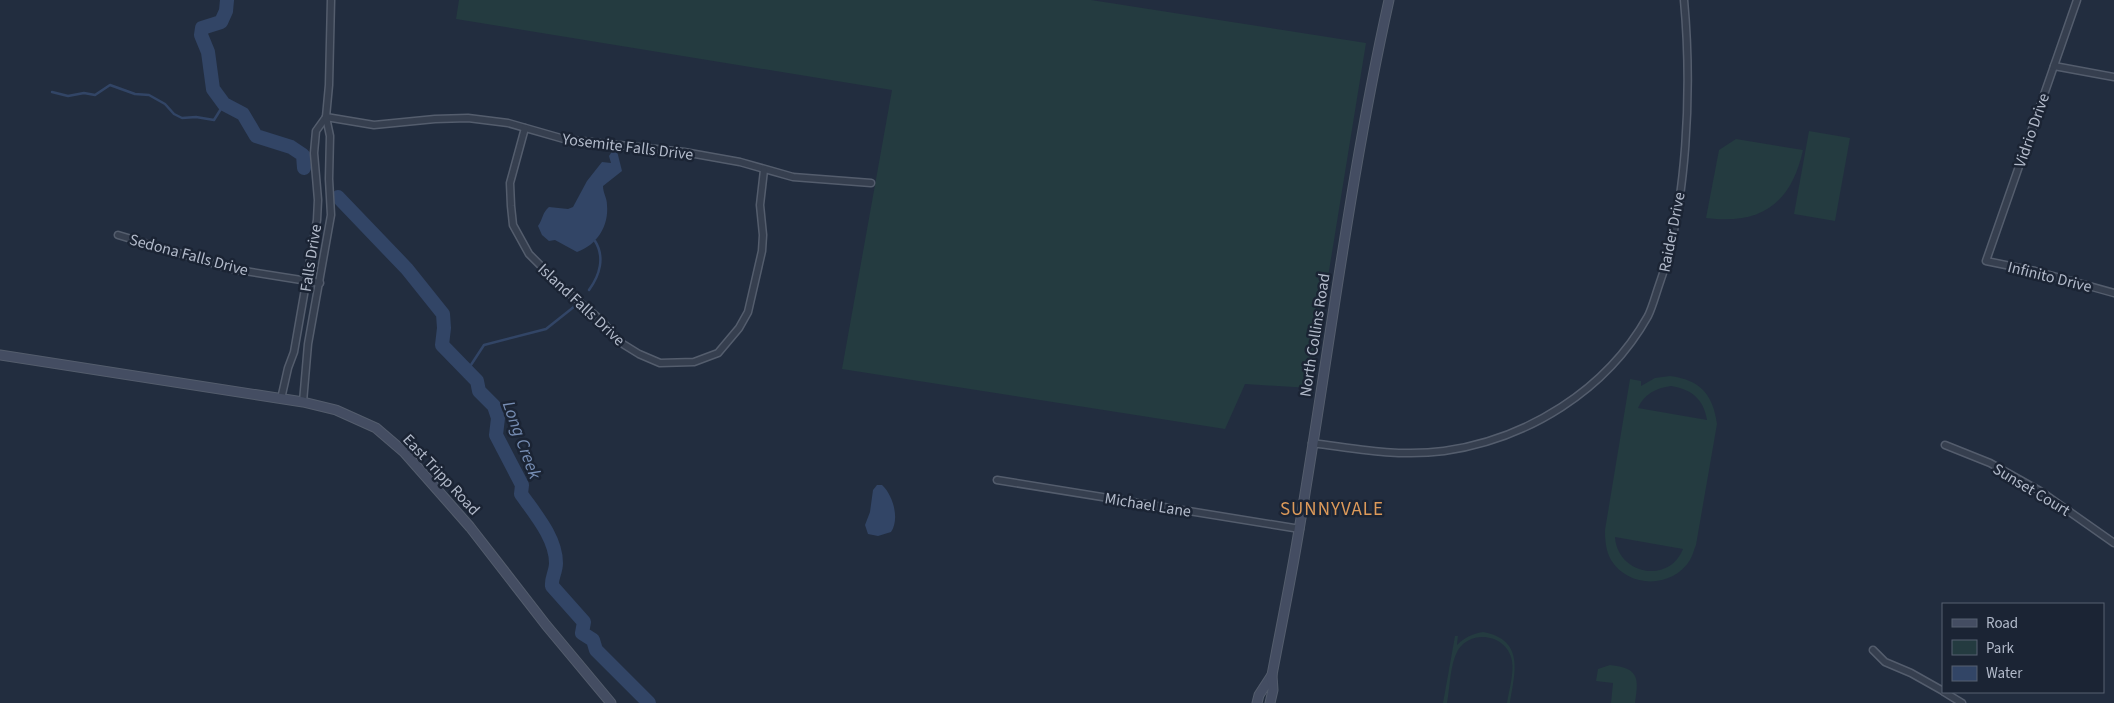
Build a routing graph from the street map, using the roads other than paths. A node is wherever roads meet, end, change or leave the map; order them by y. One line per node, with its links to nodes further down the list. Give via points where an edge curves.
1 (331, 0): 7 (street, Falls Drive)
2 (1389, 0): 19 (street, North Collins Road, via 1355,174)
3 (1684, 0): 19 (street, Raider Drive, via 1688,74 1684,152 1673,235 1667,263 1648,315 1618,357 1566,406 1507,435 1472,445 1412,453)
4 (2077, 0): 5 (street, Vidrio Drive)
5 (2054, 66): 6 (street); 12 (street, Vidrio Drive)
6 (2114, 77)
7 (326, 117): 8 (street, Yosemite Falls Drive, via 374,125 468,118); 13 (street, Falls Drive, via 316,131 317,207); 14 (street, Falls Drive, via 330,136 328,180 331,215)
8 (525, 128): 9 (street, Yosemite Falls Drive, via 564,139 684,152 740,162); 9 (street, Island Falls Drive, via 510,183 510,206 513,225 529,254 603,322 618,341 660,363 694,362 718,353 740,328 748,312 762,251 760,205)
9 (764, 170): 10 (street, Yosemite Falls Drive, via 793,178)
10 (871, 182)
11 (118, 234): 13 (street, Sedona Falls Drive, via 232,269)
12 (1986, 260): 15 (street, Infinito Drive)
13 (307, 281): 14 (street, Sedona Falls Drive); 17 (street, Falls Drive)
14 (320, 283): 18 (street, Falls Drive, via 308,344)
15 (2114, 293)
16 (0, 355): 17 (street, East Tripp Road)
17 (282, 399): 18 (street, East Tripp Road)
18 (303, 402): 28 (street, East Tripp Road, via 336,410 376,428 404,452 470,527)
19 (1312, 443): 22 (street, North Collins Road)
20 (1945, 445): 23 (street, Sunset Court, via 1990,463 2040,491)
21 (997, 480): 22 (street, Michael Lane)
22 (1300, 529): 25 (street, North Collins Road)
23 (2114, 543)
24 (1873, 650): 26 (street, via 1885,662)
25 (1272, 675): 29 (street, North Collins Road); 30 (street, North Collins Road)
26 (1942, 690)
27 (1946, 693): 31 (street)
28 (611, 703)
29 (1257, 703)
30 (1270, 703)
31 (1962, 703)

